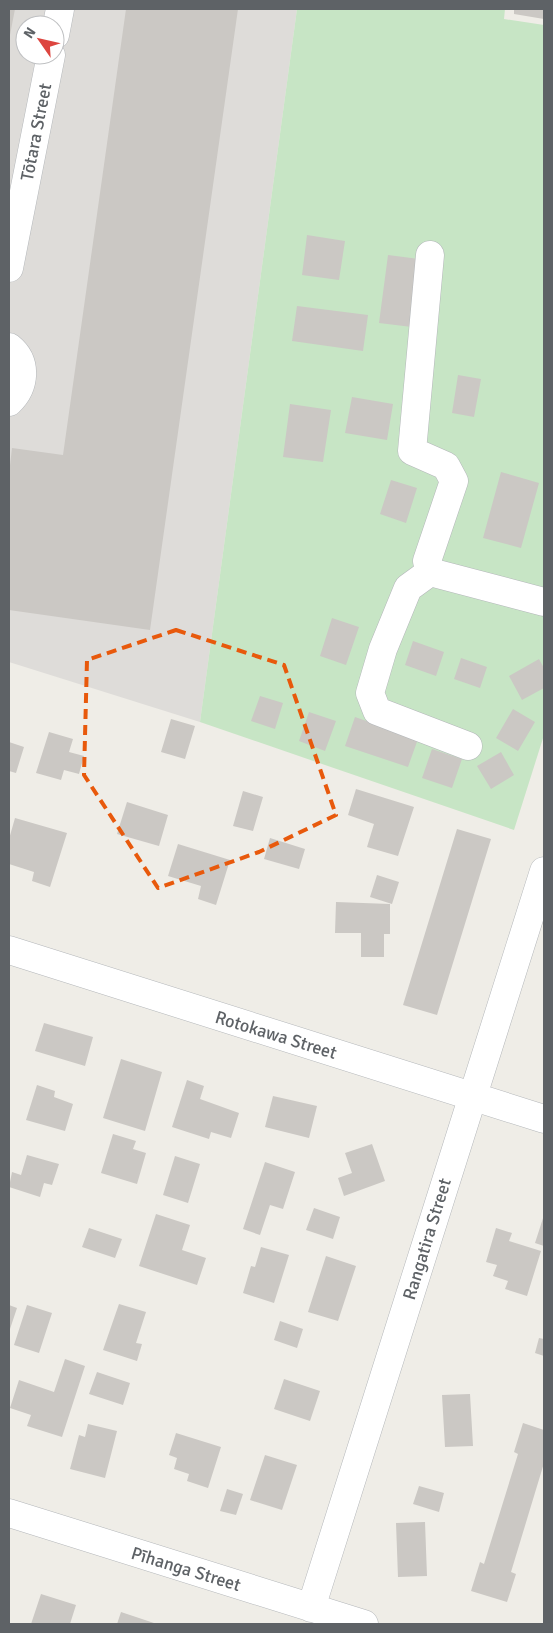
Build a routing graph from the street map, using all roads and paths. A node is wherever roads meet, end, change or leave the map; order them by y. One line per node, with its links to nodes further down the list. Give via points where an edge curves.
1 (49, 65): 3 (street, Tōtara Street)
2 (430, 255): 6 (street, via 412,451 446,466 454,481 427,561)
3 (9, 268)
4 (9, 347): 5 (street, via 20,361 23,372 17,394)
5 (9, 402)
6 (430, 572): 7 (street); 8 (street, via 408,588 383,649 370,693 377,711)
7 (544, 602)
8 (468, 746)
9 (544, 871): 11 (street, Rangatira Street)
10 (9, 950): 11 (street, Rotokawa Street)
11 (473, 1096): 12 (street, Rotokawa Street); 14 (street, Rangatira Street)
12 (544, 1119)
13 (9, 1513): 14 (street, Pīhanga Street)
14 (311, 1608): 15 (street, Pīhanga Street)
15 (364, 1624)

